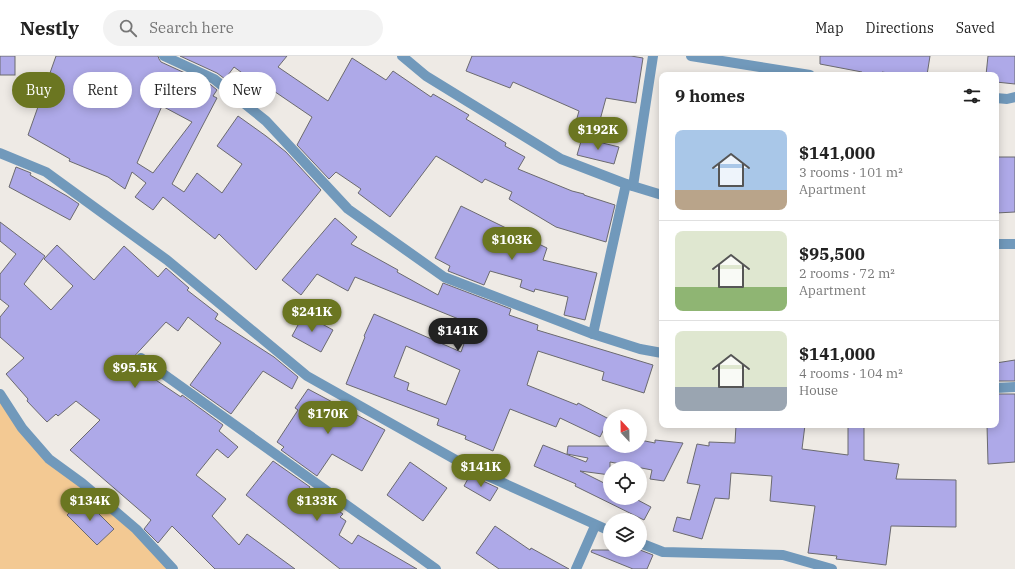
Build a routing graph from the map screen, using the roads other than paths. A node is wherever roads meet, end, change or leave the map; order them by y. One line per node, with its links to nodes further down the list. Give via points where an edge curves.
1 (164, 56): 13 (street, via 214,79 266,121 348,209 444,277)
2 (402, 56): 9 (street, via 426,76 561,159)
3 (654, 56): 9 (street)
4 (691, 56): 5 (street)
5 (791, 72)
6 (1015, 97): 7 (street)
7 (999, 98)
8 (0, 153): 19 (street, via 46,172 161,255 307,376 472,469)
9 (630, 185): 10 (street); 13 (street)
10 (659, 194)
11 (999, 244): 12 (street)
12 (1015, 244)
13 (593, 334): 14 (street)
14 (659, 352)
15 (141, 358): 23 (street)
16 (1015, 387): 17 (street)
17 (999, 388)
18 (0, 394): 22 (street, via 22,428 49,459 136,529)
19 (595, 526): 20 (street); 24 (street)
20 (603, 529)
21 (647, 546): 25 (street, via 663,552 783,555)
22 (173, 569)
23 (436, 569)
24 (576, 569)
25 (832, 569)

